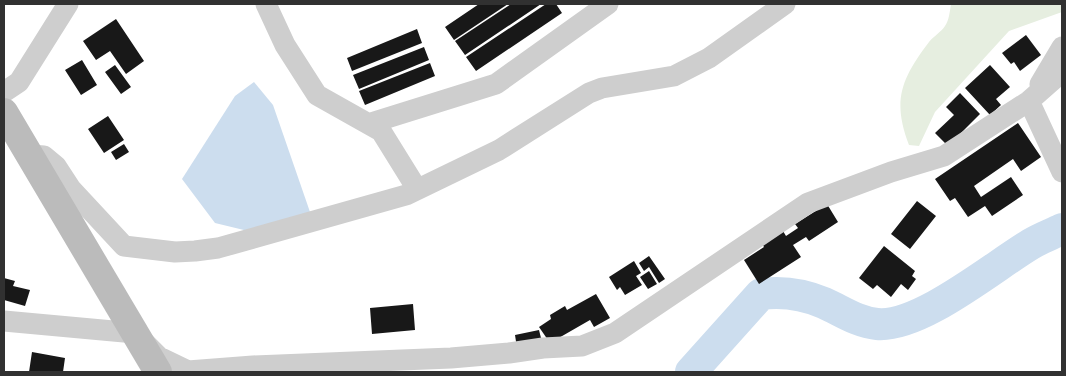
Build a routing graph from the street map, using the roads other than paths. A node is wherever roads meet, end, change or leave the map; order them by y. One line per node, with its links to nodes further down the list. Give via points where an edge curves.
1 (68, 4): 7 (street, via 19,82)
2 (266, 4): 10 (street, via 285,45 317,95)
3 (608, 4): 10 (street, via 496,84)
4 (785, 4): 13 (street, via 709,58 674,76 608,86 589,93 499,150)
5 (1062, 47): 8 (street)
6 (1062, 72): 8 (street)
7 (4, 92)
8 (1029, 102): 12 (street); 15 (street, via 944,156 808,203 614,333 582,346 451,358 188,371 158,357)
9 (4, 112): 11 (street)
10 (371, 124): 13 (street, via 381,131)
11 (31, 155): 13 (street, via 44,156 56,166 71,189 124,246 175,252 218,248 406,195); 15 (street)
12 (1062, 172)
13 (417, 188)
14 (4, 321): 15 (street)
15 (135, 333): 16 (street)
16 (158, 372)

